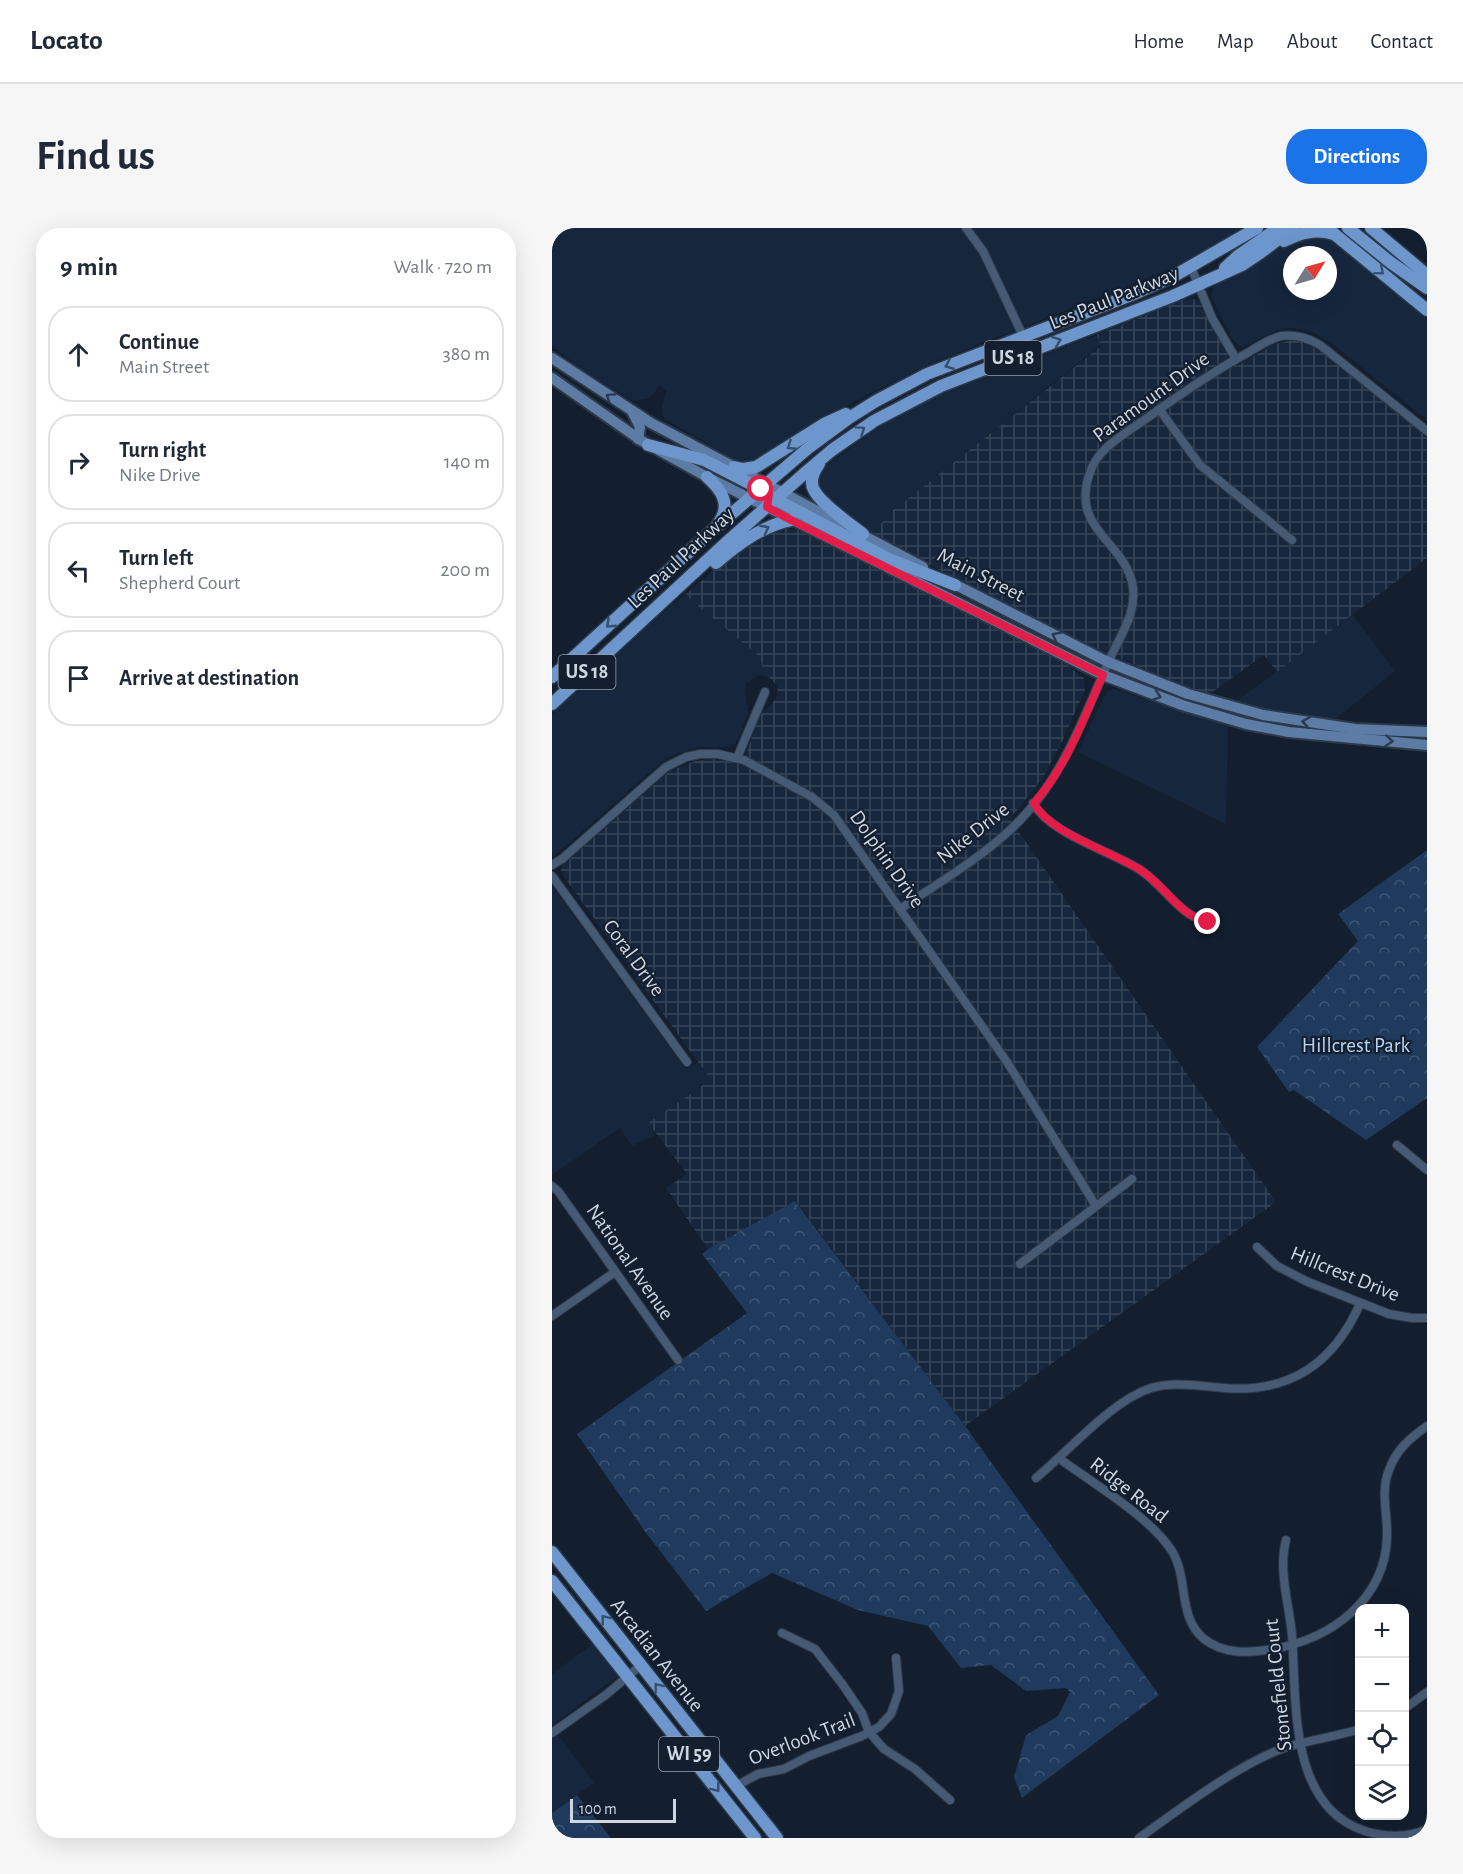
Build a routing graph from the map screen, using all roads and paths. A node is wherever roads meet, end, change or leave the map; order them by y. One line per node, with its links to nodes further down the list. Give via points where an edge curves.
1 (966, 228): 16 (street, via 983,251)
2 (1257, 228): 9 (main road, Les Paul Parkway / US 18)
3 (1278, 228): 10 (main road)
4 (1293, 228): 8 (main road, Les Paul Parkway)
5 (1348, 228): 13 (main road)
6 (1371, 228): 11 (main road)
7 (1331, 231): 8 (main road, US 18, via 1307,231); 15 (main road, US 18, one-way to 15)
8 (1260, 253): 10 (main road, Les Paul Parkway / US 18)
9 (1191, 267): 12 (street); 14 (main road, Les Paul Parkway / US 18)
10 (1218, 275): 12 (main road, Les Paul Parkway / US 18)
11 (1427, 275)
12 (1197, 285): 17 (main road, Les Paul Parkway / US 18, one-way to 12); 19 (street)
13 (1427, 288)
14 (1108, 304): 16 (main road, Les Paul Parkway / US 18); 17 (main road, via 1095,314 1040,335)
15 (1427, 310)
16 (1023, 336): 21 (main road, via 1013,350 974,365); 24 (main road, Les Paul Parkway / US 18, one-way to 24, via 927,374)
17 (1031, 351): 21 (main road, Les Paul Parkway / US 18)
18 (552, 358): 23 (main road, Main Street, one-way to 18)
19 (1236, 359): 22 (street, Paramount Drive); 25 (street, Paramount Drive, via 1281,336 1311,339)
20 (552, 378): 26 (main road)
21 (962, 378): 28 (main road, Les Paul Parkway / US 18, one-way to 21, via 874,421)
22 (1159, 409): 36 (street, via 1200,465); 40 (street, Paramount Drive, via 1109,446 1096,459 1087,481 1086,502 1091,518 1126,565 1133,587 1127,625)
23 (631, 410): 26 (main road); 27 (main road, Main Street)
24 (859, 412): 29 (main road, one-way to 29, via 836,417 756,467); 31 (main road, Les Paul Parkway / US 18, via 822,437)
25 (1427, 430)
26 (643, 442): 27 (main road, via 643,432 651,430); 30 (main road); 31 (main road, via 704,460)
27 (707, 452): 29 (main road, Main Street)
28 (825, 456): 31 (main road, Les Paul Parkway / US 18); 35 (main road, via 813,474 814,491)
29 (734, 466): 31 (main road, Main Street)
30 (706, 477): 32 (main road); 34 (main road, via 725,501)
31 (770, 494): 32 (main road, Les Paul Parkway / US 18); 33 (main road, Main Street); 35 (main road, Main Street); 37 (main road, via 888,559); 38 (main road, Les Paul Parkway / US 18)
32 (751, 498): 34 (main road, Les Paul Parkway / US 18)
33 (791, 520): 38 (main road, one-way to 33, via 743,542 766,528); 41 (main road, Main Street)
34 (715, 528): 39 (main road, Les Paul Parkway / US 18, one-way to 39)
35 (863, 534): 37 (main road, Main Street)
36 (1292, 540)
37 (955, 585): 40 (main road, Main Street, one-way to 37)
38 (651, 613): 45 (main road, Les Paul Parkway / US 18)
39 (591, 642): 42 (main road, Les Paul Parkway / US 18); 43 (main road)
40 (1108, 662): 41 (street, Paramount Drive); 47 (main road, Main Street, via 1188,694)
41 (1103, 675): 46 (main road, Main Street, one-way to 46); 51 (street, Nike Drive, via 1064,758)
42 (552, 677)
43 (552, 688)
44 (765, 692): 50 (street)
45 (552, 704)
46 (1182, 705): 47 (main road, via 1189,700 1216,708); 49 (main road, Main Street, one-way to 49, via 1289,732)
47 (1231, 706): 48 (main road, Main Street, one-way to 47, via 1355,729 1263,715)
48 (1427, 732)
49 (1427, 745)
50 (737, 758): 52 (street, Dolphin Drive, via 710,753 674,762); 54 (street, Dolphin Drive, via 825,806)
51 (1034, 803): 54 (street, Nike Drive, via 1007,832); 55 (street, via 1046,819 1139,869 1192,917)
52 (552, 865)
53 (552, 876): 56 (street, Coral Drive)
54 (900, 909): 61 (street, Dolphin Drive, via 1007,1062)
55 (1208, 922)
56 (687, 1062)
57 (1397, 1144): 58 (street)
58 (1427, 1170)
59 (1132, 1179): 61 (street)
60 (552, 1186): 64 (street, National Avenue)
61 (1096, 1206): 63 (street)
62 (1257, 1246): 65 (street, Hillcrest Drive, via 1288,1273)
63 (1020, 1264)
64 (615, 1272): 66 (street); 68 (street, National Avenue)
65 (1360, 1304): 67 (street, Hillcrest Drive, via 1401,1317); 70 (street, via 1330,1352 1293,1379 1250,1389 1172,1385 1150,1388 1129,1398)
66 (552, 1316)
67 (1427, 1318)
68 (678, 1360)
69 (1427, 1426): 76 (street, Ridge Road, via 1401,1447 1388,1471 1384,1493 1387,1542 1372,1588 1338,1625)
70 (1060, 1459): 71 (street); 76 (street, Ridge Road, via 1146,1522 1165,1541 1180,1569 1187,1613 1203,1638 1233,1652)
71 (1036, 1478)
72 (1286, 1540): 76 (street, Stonefield Court, via 1283,1572)
73 (552, 1552): 78 (main road, Arcadian Avenue / WI 59, one-way to 73)
74 (552, 1581): 79 (main road, Arcadian Avenue / WI 59)
75 (782, 1633): 83 (street, via 815,1648 862,1713)
76 (1293, 1644): 85 (street, Stonefield Court, via 1294,1708)
77 (896, 1658): 83 (street, Overlook Trail, via 899,1691 891,1714)
78 (641, 1665): 79 (street); 86 (main road, Arcadian Avenue / WI 59, one-way to 78)
79 (628, 1676): 84 (street); 90 (main road, Arcadian Avenue / WI 59, one-way to 90)
80 (1427, 1692): 81 (street)
81 (1409, 1705)
82 (1355, 1730): 85 (street)
83 (869, 1732): 86 (street, Overlook Trail); 87 (street, via 884,1749 915,1769)
84 (552, 1733)
85 (1301, 1743): 89 (street, Stonefield Court, via 1317,1793 1328,1807); 92 (street, via 1241,1769)
86 (736, 1786): 91 (main road, Arcadian Avenue / WI 59)
87 (950, 1800)
88 (1427, 1829): 89 (street, via 1405,1835)
89 (1370, 1835)
90 (755, 1838)
91 (777, 1838)
92 (1140, 1838)

